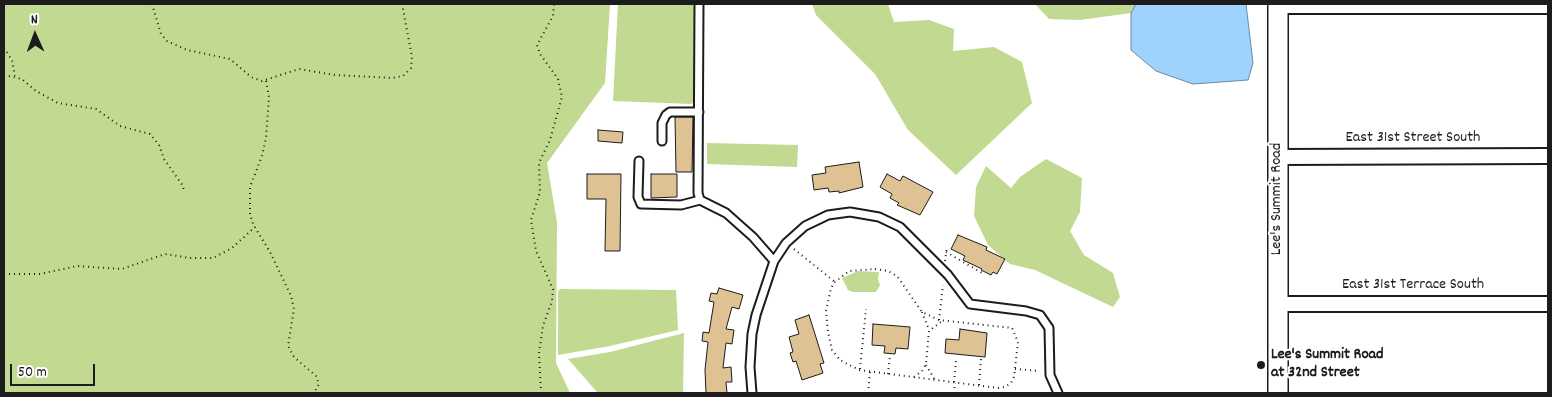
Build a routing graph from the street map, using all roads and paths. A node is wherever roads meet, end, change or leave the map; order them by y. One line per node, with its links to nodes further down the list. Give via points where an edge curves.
1 (152, 4): 10 (path, via 160,34 167,41 187,50 230,59 254,79)
2 (402, 4): 10 (path, via 412,57 411,68 403,76 335,75 299,69)
3 (554, 4): 48 (path, via 553,16 537,45 558,79 562,97 540,163 540,192 531,224 536,251 553,289 539,354)
4 (699, 4): 11 (lane)
5 (1278, 5): 6 (street); 14 (main road, Lee's Summit Road)
6 (1548, 6)
7 (4, 48): 9 (path, via 12,60)
8 (4, 75): 9 (path)
9 (15, 76): 16 (path, via 58,103 96,109 120,126 150,134)
10 (266, 81): 18 (path, via 269,97 266,138 250,187 250,214)
11 (699, 112): 12 (lane, via 670,112 666,115 662,123); 17 (lane)
12 (662, 142)
13 (1548, 156): 14 (street, East 31st Street South)
14 (1278, 157): 28 (main road, Lee's Summit Road)
15 (638, 161): 17 (lane, via 641,204 681,205)
16 (184, 192)
17 (700, 200): 22 (lane, via 726,213)
18 (255, 227): 24 (path, via 232,248 213,258 165,254 122,269 77,266 40,274); 47 (path, via 291,296 294,309 288,346 294,357 316,376 319,384)
19 (786, 243): 22 (lane); 27 (path); 52 (lane, via 818,218 838,212 869,214 890,222 909,235 948,274 970,304 1034,312 1044,318 1051,337 1050,375)
20 (947, 247): 21 (path)
21 (946, 252): 23 (path); 25 (path)
22 (774, 261): 49 (lane, via 752,334)
23 (945, 263)
24 (4, 274)
25 (984, 274)
26 (944, 278): 32 (path)
27 (834, 282): 31 (path, via 854,270 888,271 897,276); 39 (path, via 826,312 830,343 840,360)
28 (1278, 304): 29 (street, East 31st Terrace South); 53 (main road, Lee's Summit Road)
29 (1548, 304)
30 (866, 309): 39 (path)
31 (922, 312): 32 (path); 33 (path)
32 (940, 320): 33 (path); 38 (path, via 1012,328 1018,342)
33 (929, 331): 37 (path)
34 (890, 355): 42 (path)
35 (981, 359): 46 (path)
36 (956, 361): 45 (path)
37 (926, 365): 43 (path); 44 (path)
38 (1015, 368): 41 (path); 46 (path, via 1011,383 1004,387)
39 (859, 370): 40 (path)
40 (870, 371): 42 (path); 50 (path)
41 (1040, 372)
42 (888, 374): 43 (path)
43 (914, 377): 44 (path)
44 (935, 380): 45 (path)
45 (954, 382): 46 (path); 51 (path)
46 (978, 385)
47 (314, 393)
48 (541, 393)
49 (752, 393)
50 (868, 393)
51 (954, 393)
52 (1058, 393)
53 (1278, 393)

